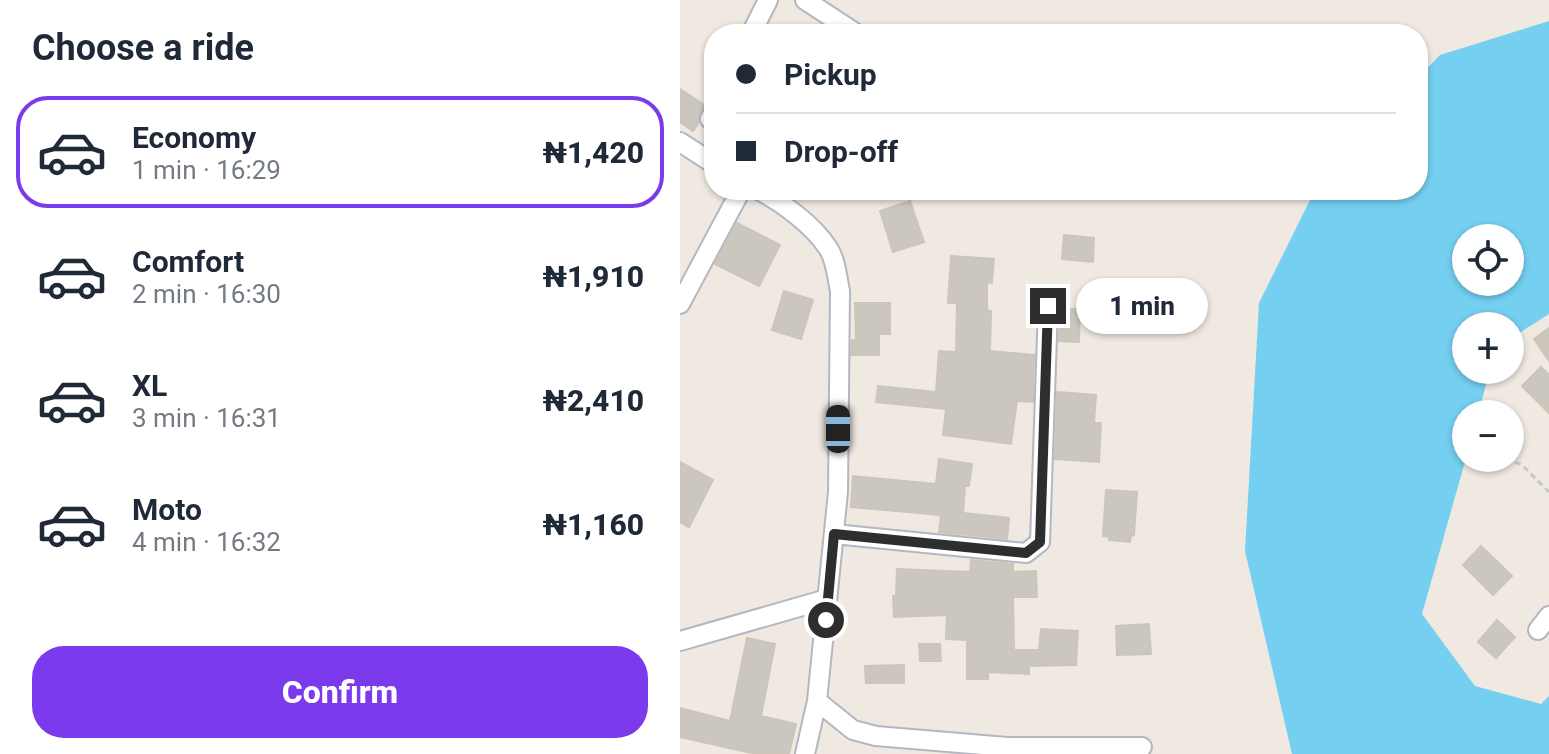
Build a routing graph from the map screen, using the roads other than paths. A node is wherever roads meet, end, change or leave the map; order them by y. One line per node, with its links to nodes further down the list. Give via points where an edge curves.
1 (768, 0): 3 (street)
2 (805, 0): 4 (street)
3 (756, 24)
4 (842, 24)
5 (680, 142): 6 (street)
6 (704, 158)
7 (736, 200): 9 (street)
8 (780, 200): 11 (street, via 828,248 840,291)
9 (680, 304)
10 (1048, 306): 11 (street, via 1040,542 1026,553)
11 (834, 534): 12 (street)
12 (827, 599): 13 (street); 14 (street)
13 (680, 641)
14 (817, 701): 16 (street, via 853,730 876,736); 17 (street)
15 (1142, 747): 16 (street)
16 (1008, 750)
17 (805, 754)

